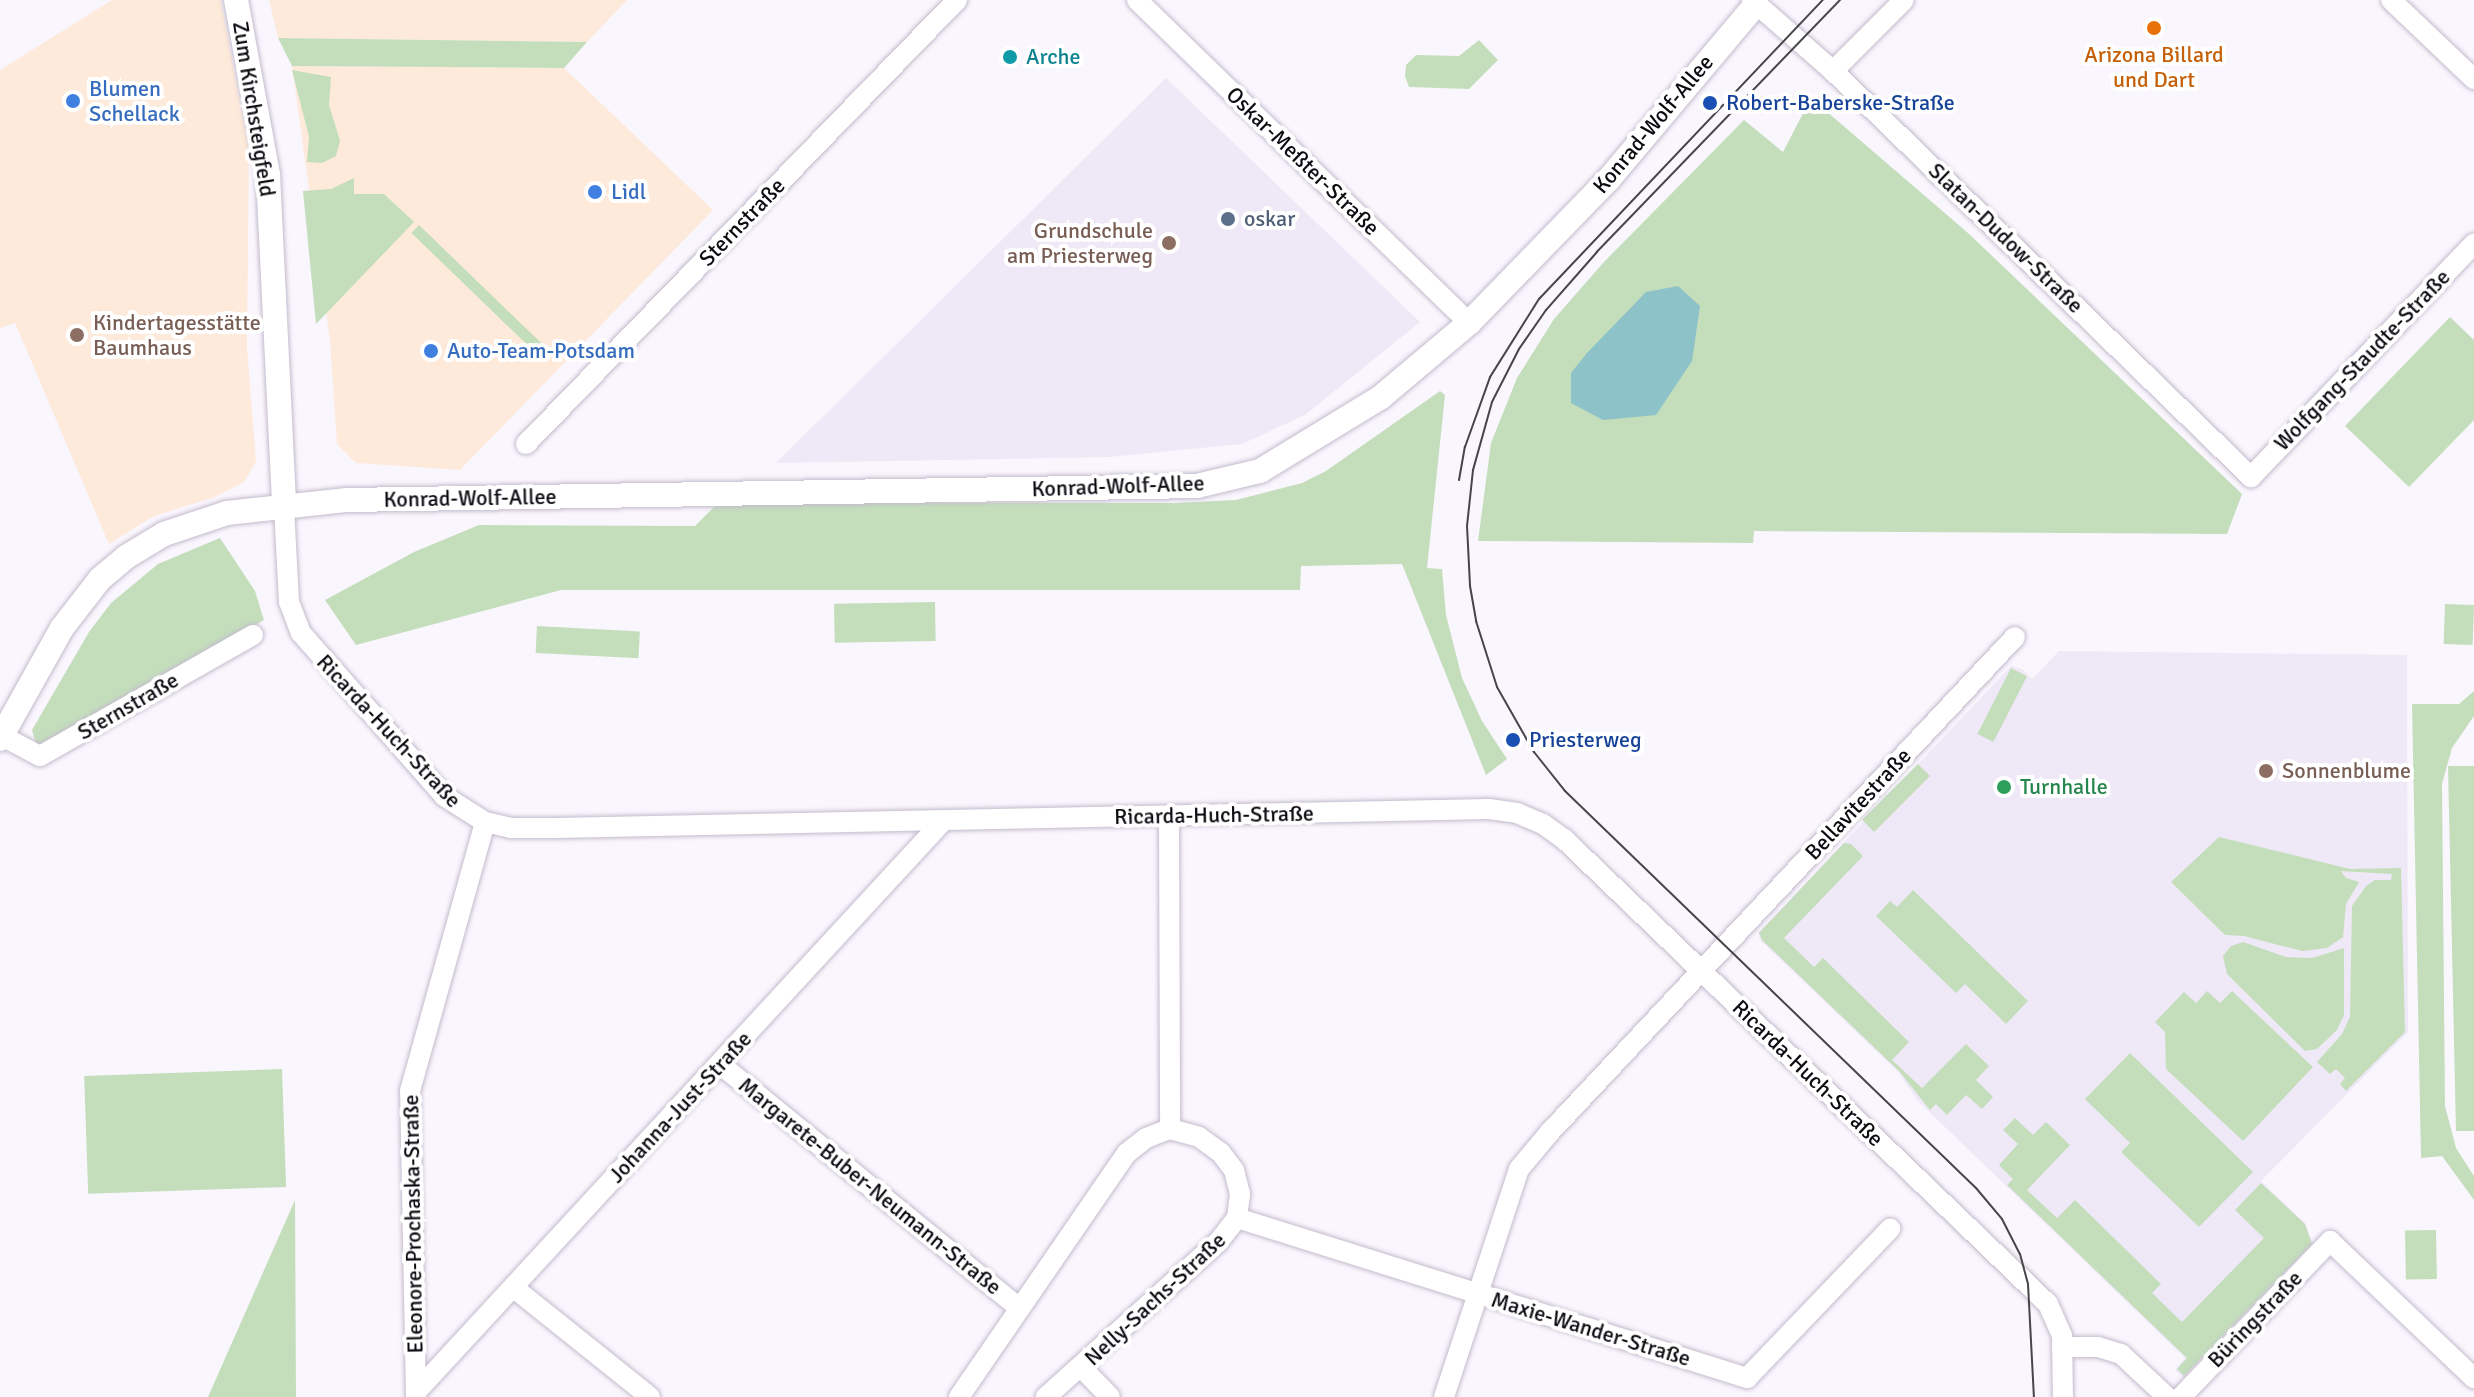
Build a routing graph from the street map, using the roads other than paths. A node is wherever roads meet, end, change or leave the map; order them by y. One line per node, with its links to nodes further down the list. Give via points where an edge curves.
1 (236, 0): 13 (street, Zum Kirchsteigfeld, via 268,175)
2 (957, 0): 11 (street, Sternstraße)
3 (1137, 0): 10 (street, Oskar-Meßter-Straße)
4 (1904, 0): 7 (street)
5 (2391, 0): 8 (street)
6 (1755, 1): 7 (street, Slatan-Dudow-Straße); 10 (street, Konrad-Wolf-Allee, via 1608,180)
7 (1833, 71): 12 (street, Slatan-Dudow-Straße)
8 (2474, 79)
9 (2474, 244): 12 (street, Wolfgang-Staudte-Straße)
10 (1469, 323): 13 (street, Konrad-Wolf-Allee, via 1393,388 1337,427 1260,471 1226,482 347,500)
11 (526, 444)
12 (2251, 477)
13 (284, 507): 16 (street, Sternstraße, via 227,513 164,534 126,557 89,592 62,628); 19 (street, Ricarda-Huch-Straße, via 289,602 301,633 444,796)
14 (253, 635): 16 (street, Sternstraße, via 40,756)
15 (2015, 637): 20 (street, Bellavitestraße)
16 (1, 738)
17 (1169, 816): 18 (street, Ricarda-Huch-Straße); 20 (street, Ricarda-Huch-Straße, via 1489,809 1517,813 1564,839); 22 (street)
18 (943, 821): 19 (street, Ricarda-Huch-Straße, via 556,828); 21 (street, Johanna-Just-Straße)
19 (485, 822): 32 (street, Eleonore-Prochaska-Straße, via 410,1091)
20 (1701, 971): 26 (street, Bellavitestraße, via 1519,1169); 28 (street, Ricarda-Huch-Straße, via 2048,1304 2060,1326)
21 (720, 1064): 25 (street, Johanna-Just-Straße); 27 (street, Margarete-Buber-Neumann-Straße)
22 (1170, 1129): 23 (street, Nelly-Sachs-Straße, via 1199,1137 1234,1170 1240,1194); 27 (street, via 1127,1153)
23 (1237, 1218): 26 (street, Maxie-Wander-Straße); 29 (street, Nelly-Sachs-Straße, via 1218,1242)
24 (1890, 1229): 31 (street, Maxie-Wander-Straße)
25 (514, 1288): 32 (street, Johanna-Just-Straße); 33 (street)
26 (1476, 1293): 31 (street, Maxie-Wander-Straße); 37 (street, Bellavitestraße)
27 (1019, 1308): 34 (street)
28 (2062, 1347): 38 (street, Ricarda-Huch-Straße); 39 (street, via 2098,1347 2121,1354)
29 (1082, 1368): 35 (street, Nelly-Sachs-Straße); 36 (street)
30 (2474, 1378): 40 (street, Büringstraße, via 2330,1241)
31 (1747, 1388)
32 (416, 1394)
33 (650, 1397)
34 (959, 1397)
35 (1046, 1397)
36 (1110, 1397)
37 (1444, 1397)
38 (2063, 1397)
39 (2167, 1397)
40 (2181, 1397)

